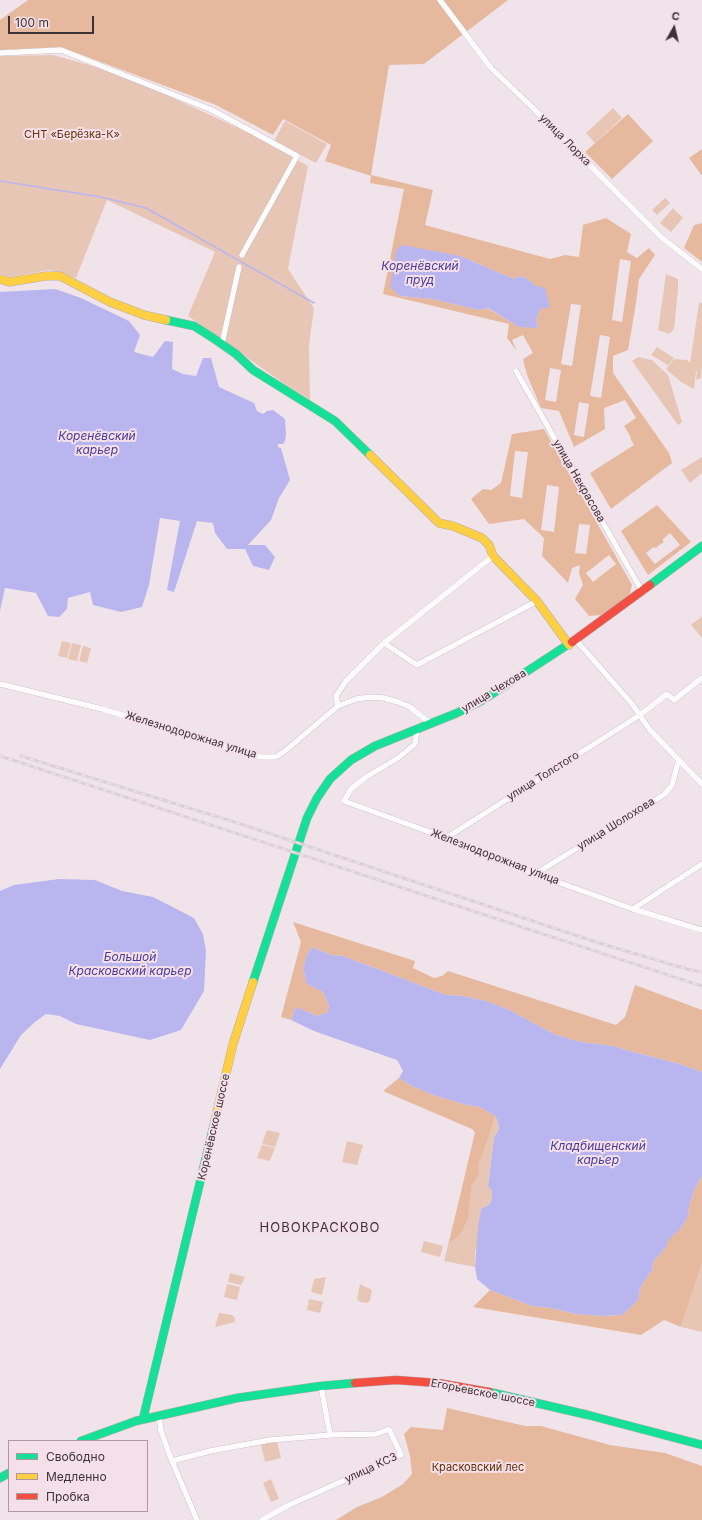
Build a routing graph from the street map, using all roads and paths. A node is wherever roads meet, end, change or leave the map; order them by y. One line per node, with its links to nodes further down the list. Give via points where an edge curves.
1 (440, 0): 5 (street, улица Лорха, via 491,68 661,238)
2 (0, 53): 3 (street, via 61,50 212,110 297,156)
3 (242, 255)
4 (239, 267): 7 (street)
5 (702, 269)
6 (0, 279): 7 (main road, via 9,282 60,276 110,302 144,315 194,326)
7 (222, 344): 10 (main road, via 253,370 335,421 439,523 482,538 490,545)
8 (516, 371): 11 (street, улица Некрасова)
9 (702, 546): 11 (main road, улица Чехова)
10 (493, 556): 12 (main road); 14 (street)
11 (642, 592): 13 (main road, улица Чехова)
12 (537, 601): 14 (street, via 417,665); 15 (main road)
13 (576, 640): 15 (main road, улица Чехова); 19 (street)
14 (384, 643): 18 (street, via 346,681 336,696)
15 (568, 645): 20 (main road, улица Чехова, via 483,700)
16 (702, 678): 19 (street, улица Толстого, via 674,700 667,694)
17 (0, 684): 18 (street, Железнодорожная улица, via 108,710 261,757 276,757)
18 (338, 706): 20 (street, Железнодорожная улица, via 356,699 384,698 410,707)
19 (640, 715): 22 (street, via 650,730); 25 (street, улица Толстого)
20 (431, 724): 21 (main road, улица Чехова)
21 (417, 729): 24 (main road, улица Чехова, via 376,746 351,760 330,779 317,798); 25 (street, Железнодорожная улица, via 415,744 351,788 344,801)
22 (679, 759): 23 (street); 27 (street, улица Шолохова, via 672,785 665,794)
23 (702, 784)
24 (300, 838): 32 (main road, Коренёвское шоссе, via 233,1044)
25 (446, 838): 27 (street, Железнодорожная улица)
26 (702, 864): 28 (street)
27 (535, 874): 28 (street, Железнодорожная улица)
28 (633, 909): 29 (street, Железнодорожная улица)
29 (702, 930)
30 (321, 1386): 31 (main road, Егорьевское шоссе, via 237,1398); 33 (street); 35 (main road, Егорьевское шоссе, via 396,1380 438,1383 476,1389 588,1415)
31 (158, 1415): 32 (main road, Егорьевское шоссе); 36 (street)
32 (143, 1419): 34 (main road, Егорьевское шоссе)
33 (330, 1434): 36 (street, улица КСЗ, via 210,1450); 38 (street, улица КСЗ, via 376,1434 389,1429 401,1455)
34 (84, 1440)
35 (702, 1445)
36 (172, 1461): 37 (street)
37 (197, 1520)
38 (262, 1520)

